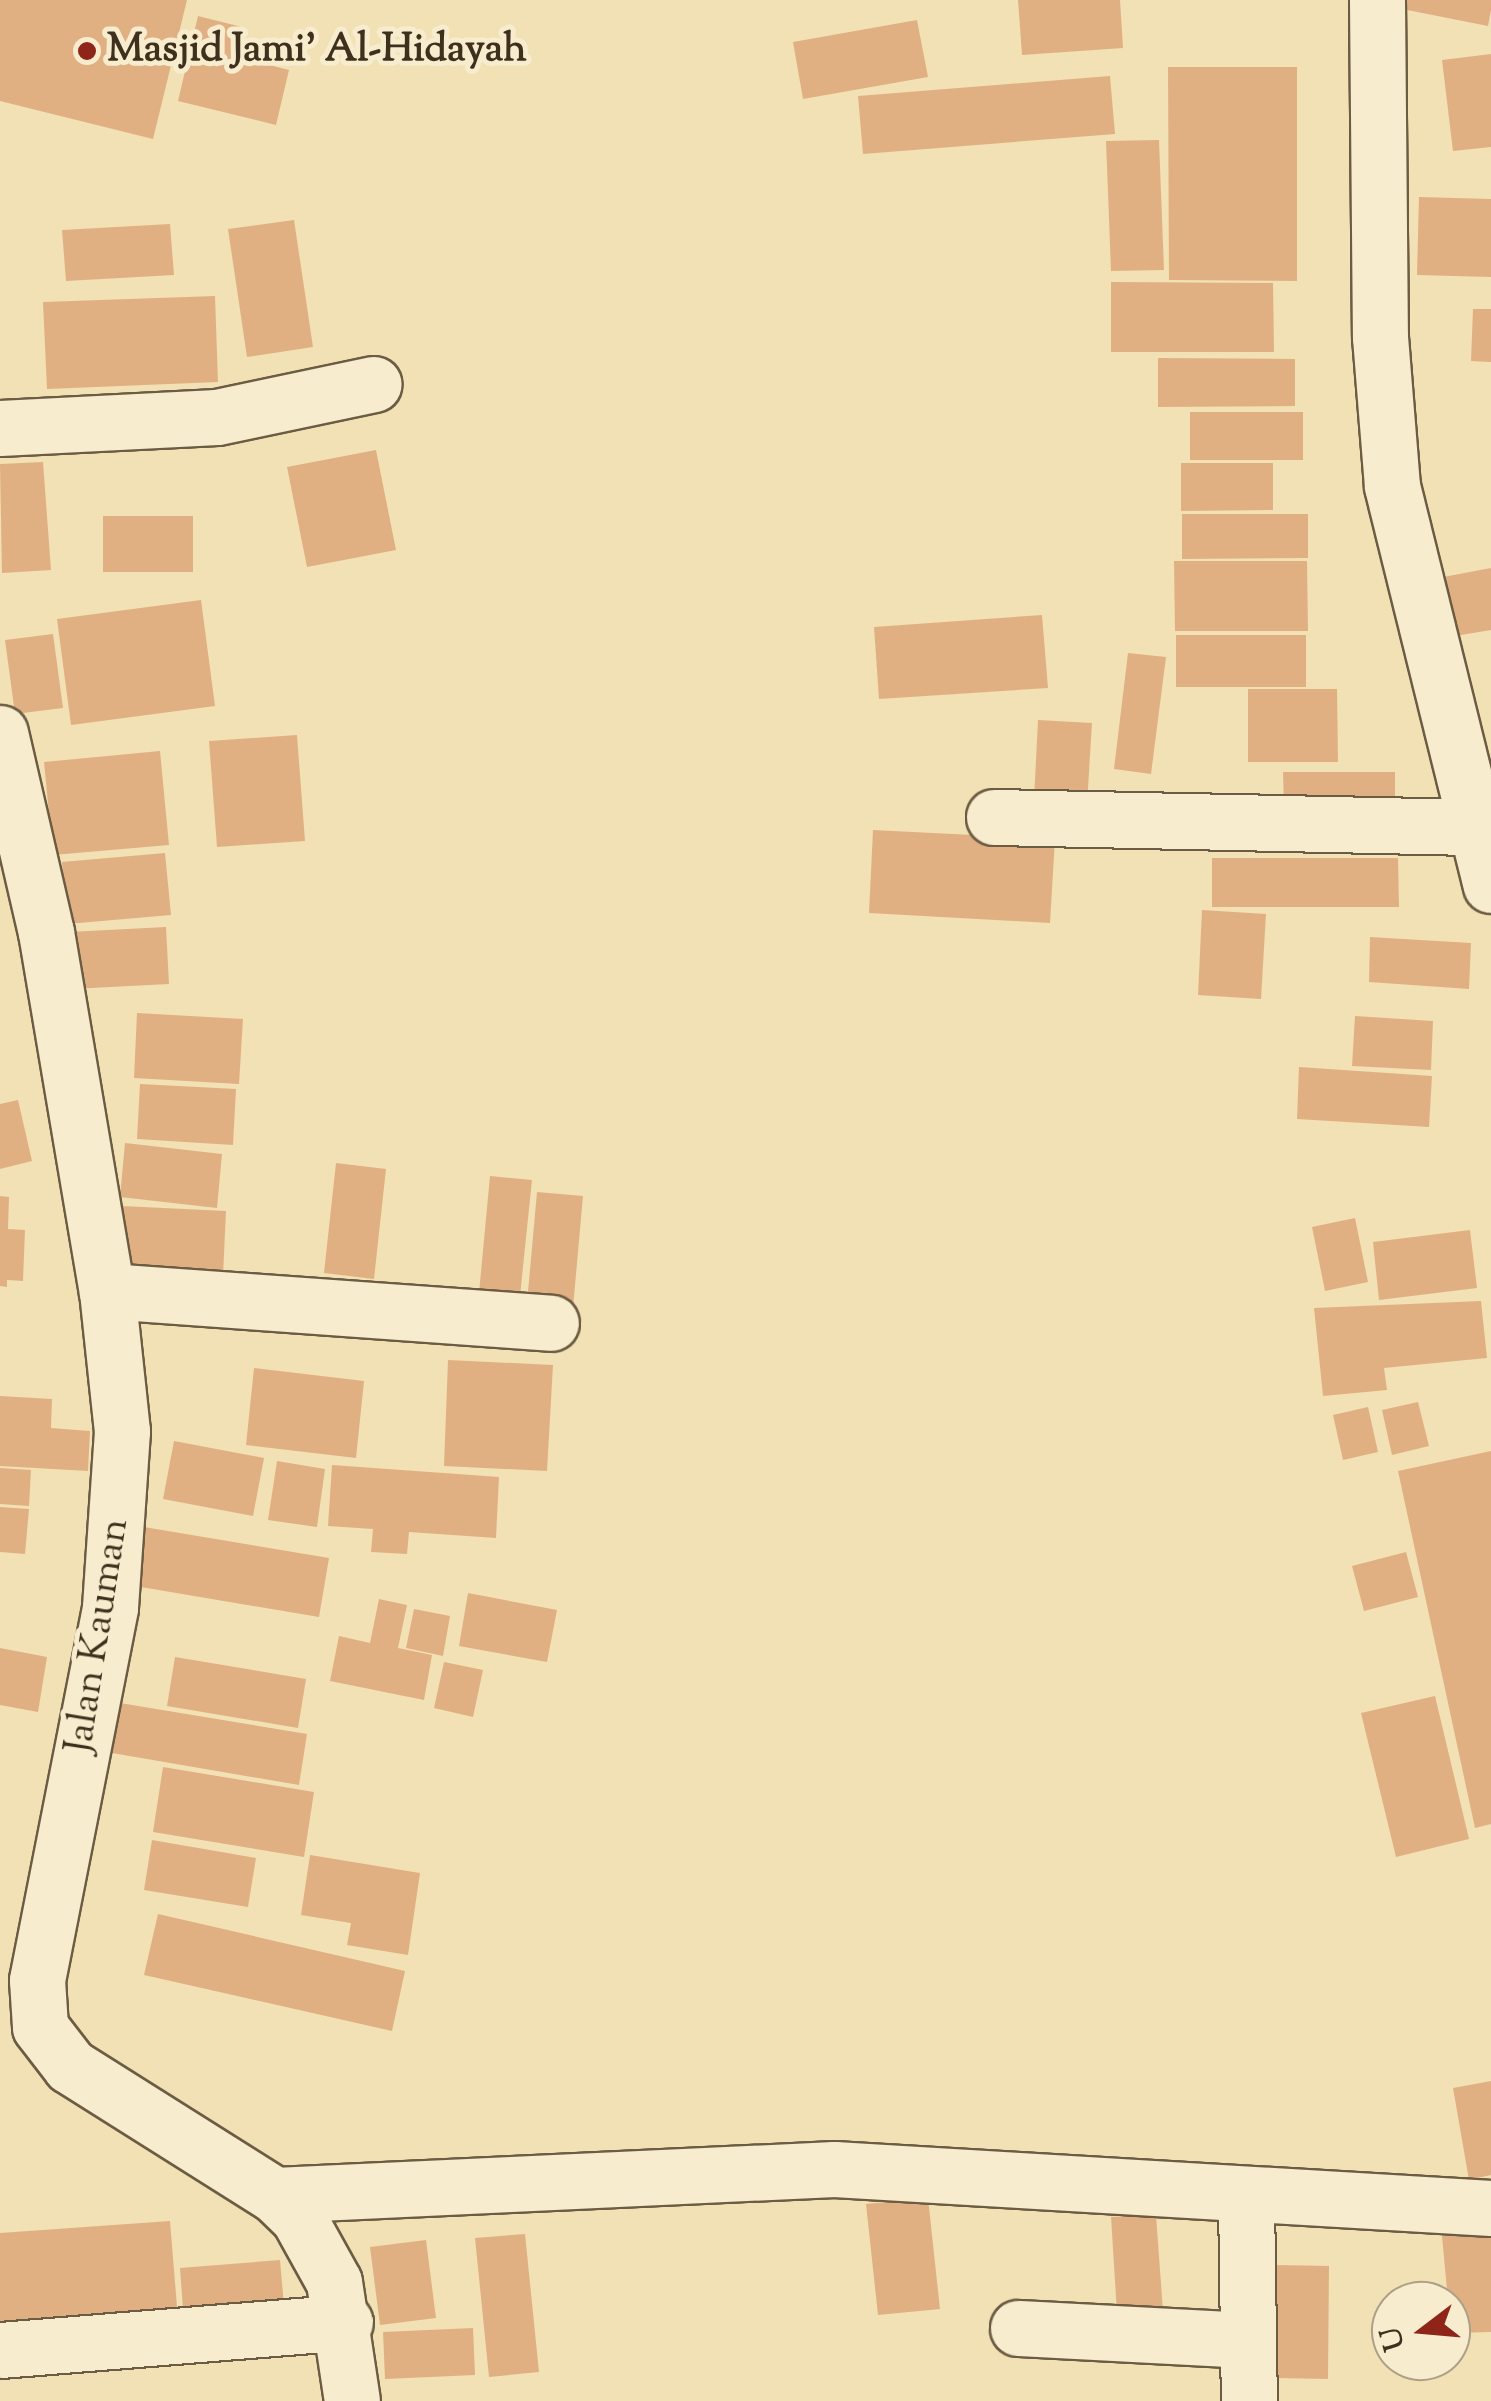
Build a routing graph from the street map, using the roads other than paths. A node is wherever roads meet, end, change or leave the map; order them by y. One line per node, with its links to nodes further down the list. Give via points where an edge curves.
1 (1377, 0): 6 (street, via 1380,337 1392,486)
2 (374, 384): 3 (street, via 217,417)
3 (0, 428)
4 (0, 733): 8 (street, Jalan Kauman, via 46,932)
5 (994, 817): 6 (street)
6 (1476, 827): 7 (street)
7 (1491, 885)
8 (107, 1291): 9 (street); 10 (street, Jalan Kauman, via 122,1431 118,1537 35,2003 40,2027 70,2066)
9 (551, 1322)
10 (275, 2195): 11 (street, via 834,2169); 13 (street, Jalan Kauman, via 318,2247)
11 (1246, 2197): 12 (street); 15 (street)
12 (1491, 2208)
13 (345, 2322): 16 (street); 17 (street, Jalan Kauman)
14 (1018, 2328): 15 (street)
15 (1244, 2340): 18 (street)
16 (0, 2350)
17 (352, 2401)
18 (1249, 2401)

